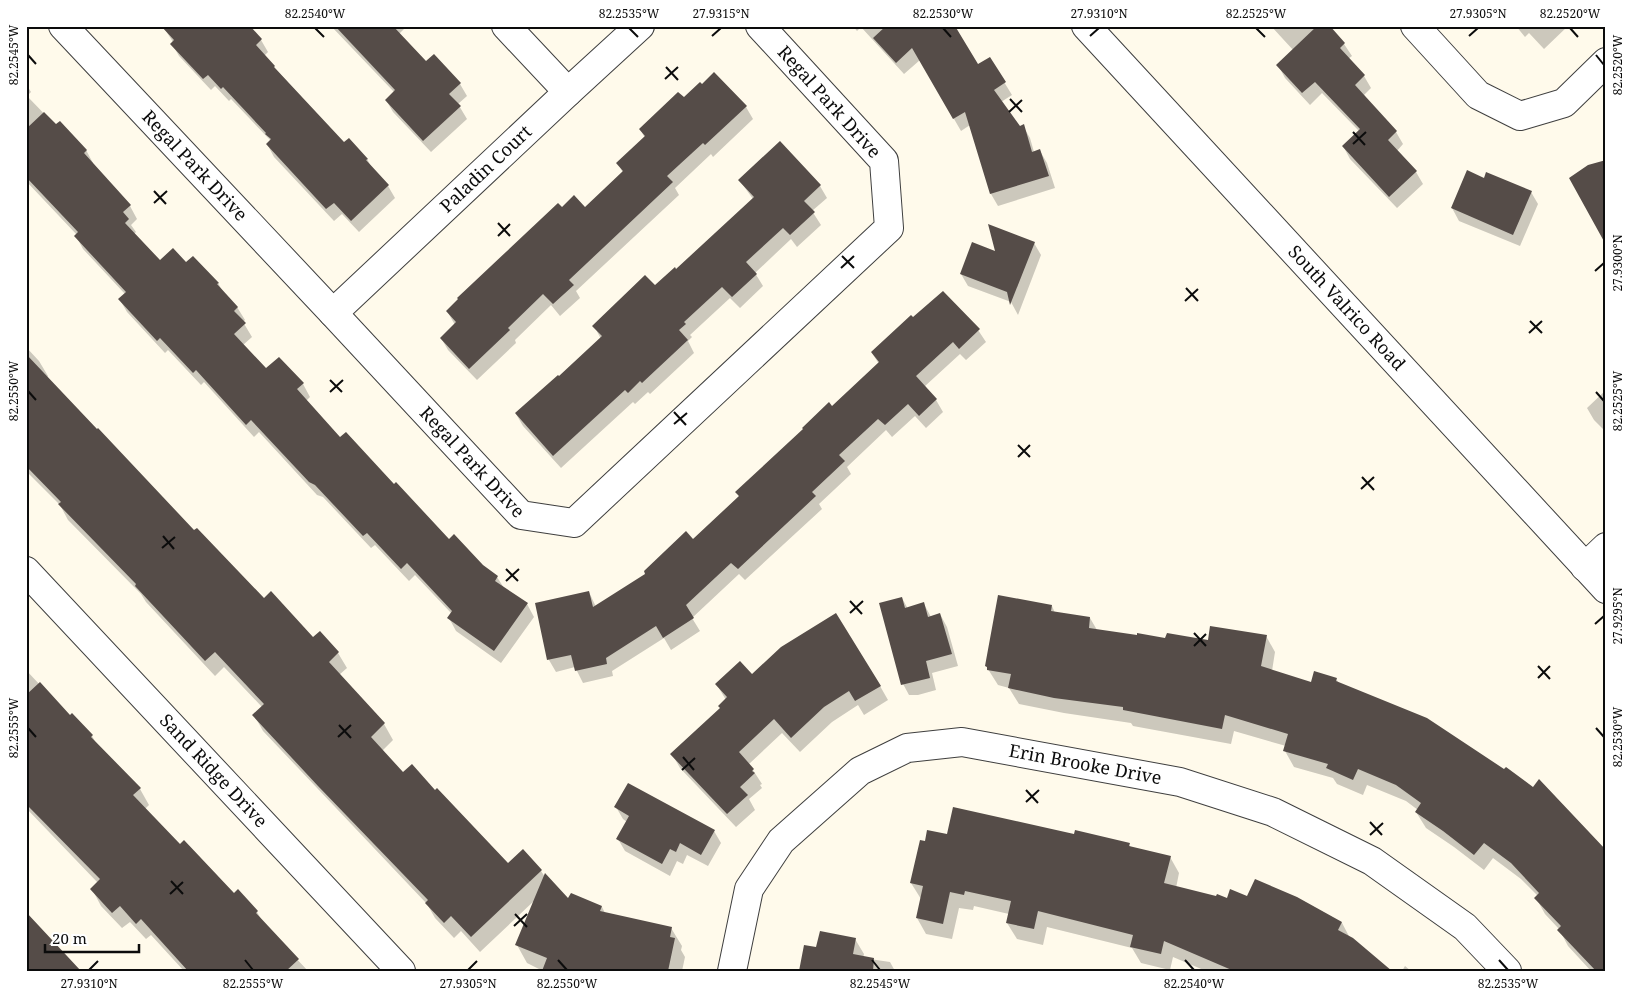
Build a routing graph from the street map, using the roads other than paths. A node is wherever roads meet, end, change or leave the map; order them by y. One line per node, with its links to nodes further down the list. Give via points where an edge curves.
1 (63, 26): 9 (street, Regal Park Drive)
2 (506, 26): 8 (street)
3 (640, 26): 8 (street, Paladin Court)
4 (760, 26): 9 (street, Regal Park Drive, via 884,161 888,228 574,523 521,516)
5 (1086, 26): 11 (street, South Valrico Road)
6 (1415, 26): 7 (street, via 1478,95 1520,116 1564,103)
7 (1606, 62)
8 (568, 92): 9 (street, Paladin Court)
9 (334, 313)
10 (1606, 547): 11 (street)
11 (1585, 567): 13 (street, South Valrico Road)
12 (26, 571): 14 (street, Sand Ridge Drive)
13 (1606, 589)
14 (401, 971)
15 (732, 971): 16 (street, Erin Brooke Drive, via 749,889 781,841 860,771 907,748 962,742 1180,782 1272,812 1372,861 1465,927)
16 (1507, 971)

